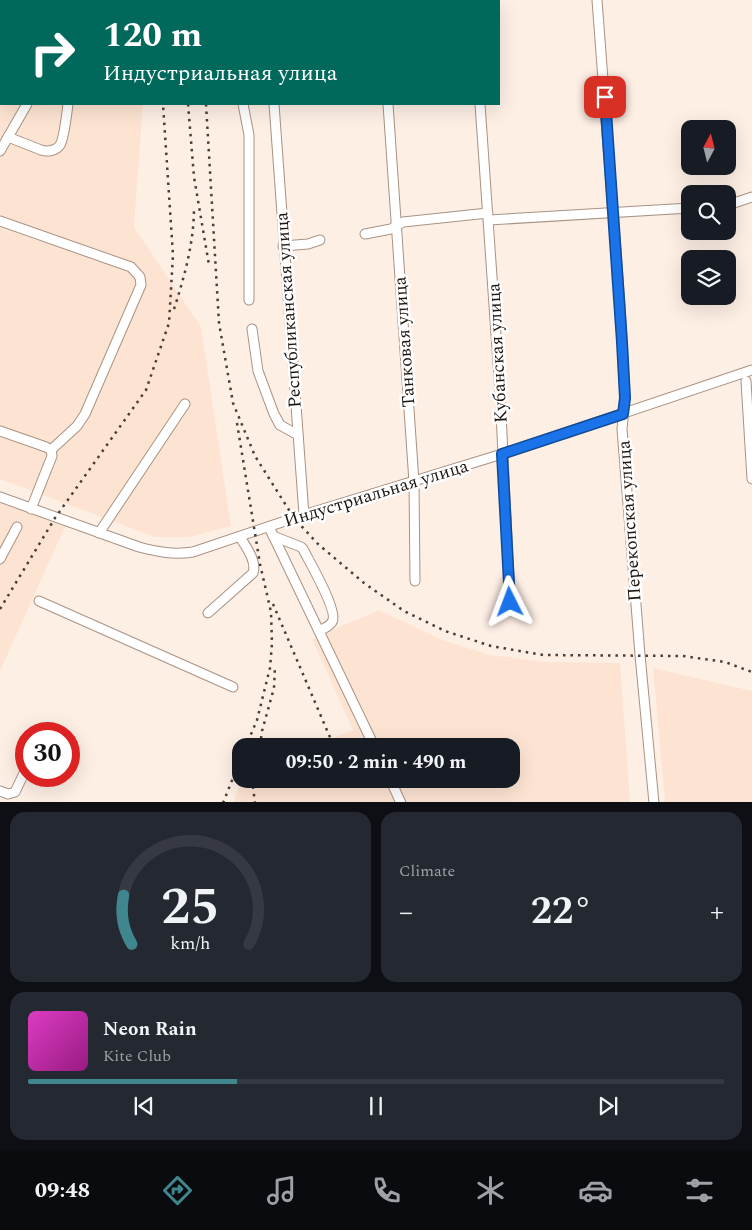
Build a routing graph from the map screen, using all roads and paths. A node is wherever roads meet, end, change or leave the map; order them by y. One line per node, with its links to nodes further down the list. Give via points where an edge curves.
1 (597, 0): 13 (street, Перекопская улица)
2 (25, 105): 8 (street)
3 (68, 105): 8 (street, via 61,144 56,149 41,150)
4 (243, 105): 20 (street, via 249,135)
5 (274, 105): 19 (street, Республиканская улица)
6 (388, 105): 16 (street, Танковая улица)
7 (480, 105): 14 (street, Кубанская улица)
8 (8, 137): 9 (street)
9 (0, 151)
10 (752, 196): 11 (street)
11 (736, 202)
12 (681, 209): 13 (street)
13 (614, 213): 14 (street); 25 (street, Перекопская улица, via 625,398)
14 (488, 217): 16 (street, via 420,220); 29 (street, Кубанская улица)
15 (0, 222): 28 (street, via 118,261 131,267 140,277 141,285 85,414)
16 (396, 225): 17 (street); 31 (street, Танковая улица)
17 (365, 234)
18 (320, 240): 19 (street)
19 (283, 246): 27 (street, Республиканская улица)
20 (249, 300)
21 (252, 329): 27 (street, via 258,371 274,414 280,425)
22 (752, 370): 23 (street, Индустриальная улица)
23 (747, 381): 25 (street, Индустриальная улица); 30 (street)
24 (185, 404): 37 (street)
25 (623, 414): 29 (street, Индустриальная улица); 52 (street, Перекопская улица)
26 (0, 431): 28 (street)
27 (298, 435): 34 (street, Республиканская улица)
28 (51, 450): 33 (street, via 52,456)
29 (502, 454): 31 (street, Индустриальная улица); 43 (street, Кубанская улица)
30 (752, 478)
31 (414, 482): 34 (street, Индустриальная улица); 41 (street, Танковая улица)
32 (0, 497): 33 (street, Индустриальная улица)
33 (32, 509): 37 (street, Индустриальная улица)
34 (304, 515): 36 (street, Индустриальная улица)
35 (17, 527): 40 (street)
36 (269, 527): 38 (street); 39 (street, Индустриальная улица)
37 (99, 532): 39 (street, Индустриальная улица, via 139,547 177,554 204,550)
38 (273, 536): 45 (street); 45 (street, via 301,546 327,597 334,615 332,623)
39 (240, 537): 44 (street, via 251,556 253,573)
40 (0, 559)
41 (415, 581)
42 (38, 601): 46 (street)
43 (510, 602)
44 (208, 613)
45 (319, 631): 47 (street)
46 (233, 687)
47 (370, 738)
48 (17, 787): 50 (street, via 15,792 8,794)
49 (395, 788): 51 (street)
50 (0, 791)
51 (402, 802)
52 (654, 802)

